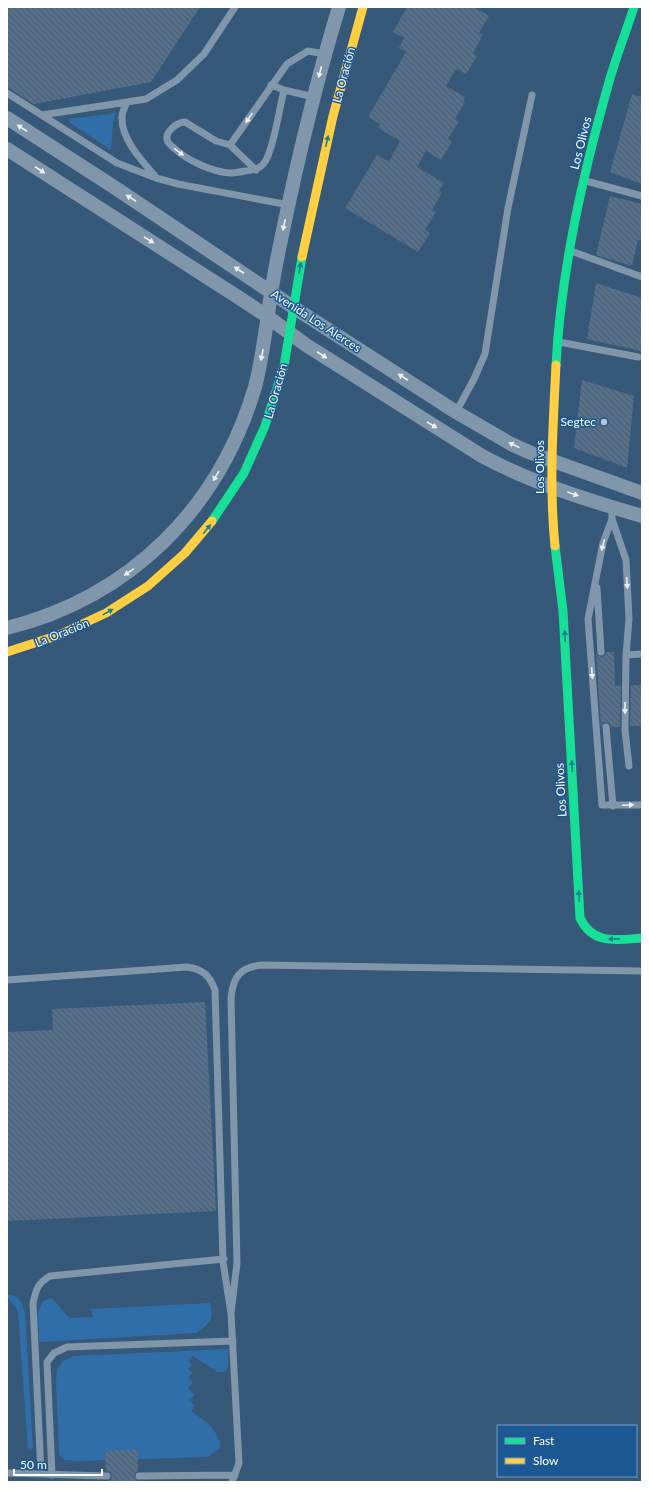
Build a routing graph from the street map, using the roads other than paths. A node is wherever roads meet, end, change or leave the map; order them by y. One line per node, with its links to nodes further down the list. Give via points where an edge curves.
1 (234, 7): 11 (lane, via 204,54 177,80 146,99)
2 (338, 7): 5 (street, La Oración)
3 (363, 7): 24 (street, La Oración, one-way to 3, via 326,142)
4 (634, 7): 18 (street, Los Olivos, via 610,81)
5 (325, 54): 6 (lane, via 308,50 287,64); 10 (street, La Oración, one-way to 10)
6 (271, 85): 7 (lane); 14 (lane, one-way to 14)
7 (284, 90): 10 (lane); 16 (lane, via 267,159)
8 (7, 93): 12 (lane)
9 (532, 95): 29 (lane, via 508,208 485,354)
10 (314, 97): 20 (street, La Oración)
11 (127, 102): 12 (lane); 17 (lane, via 122,117 124,131 136,154)
12 (42, 115): 17 (lane, via 117,163)
13 (7, 118): 23 (street, Avenida Los Alerces, one-way to 13)
14 (230, 145): 16 (lane); 16 (lane, one-way to 16, via 216,141 185,122 176,124 167,138 177,151 199,165 229,173)
15 (7, 149): 25 (street, Avenida Los Alerces, one-way to 25)
16 (256, 170)
17 (156, 178): 20 (lane)
18 (584, 180): 19 (lane); 21 (street, Los Olivos)
19 (642, 196)
20 (289, 205): 23 (street, La Oración, one-way to 23)
21 (569, 250): 22 (lane); 27 (street, Los Olivos)
22 (642, 277)
23 (272, 292): 24 (street, Avenida Los Alerces); 25 (street, La Oración)
24 (293, 307): 26 (street, La Oración); 29 (street, Avenida Los Alerces, one-way to 24)
25 (268, 317): 26 (street, Avenida Los Alerces); 36 (street, La Oración, one-way to 36, via 261,363 240,429 213,481 187,517 147,558 116,581 80,602)
26 (290, 333): 31 (street, Avenida Los Alerces, one-way to 31, via 482,456); 37 (street, La Oración, one-way to 26, via 76,629 120,606 164,574 197,541 228,500 259,442 277,394)
27 (557, 342): 28 (lane); 30 (street, Los Olivos)
28 (638, 357)
29 (456, 412): 30 (street, Avenida Los Alerces, one-way to 29, via 511,444)
30 (551, 460): 31 (street, Los Olivos); 32 (street, Avenida Los Alerces)
31 (552, 487): 33 (street, Avenida Los Alerces, one-way to 33); 46 (street, Los Olivos, one-way to 31, via 598,938 588,932 580,918 564,617 554,542)
32 (642, 493)
33 (612, 513): 34 (street, Avenida Los Alerces); 35 (lane, one-way to 35); 41 (lane, one-way to 41, via 626,560 629,619)
34 (642, 516)
35 (596, 576): 39 (lane); 45 (lane, one-way to 45, via 588,619 602,805)
36 (14, 627): 37 (street)
37 (26, 648): 38 (street, La Oración)
38 (7, 652)
39 (601, 652)
40 (642, 654): 41 (lane)
41 (626, 655): 43 (lane, one-way to 43, via 625,730)
42 (606, 727): 45 (lane)
43 (629, 766)
44 (642, 805): 45 (lane, one-way to 44)
45 (612, 806)
46 (642, 938)
47 (642, 970): 50 (lane, via 262,965 247,967 242,971 232,989 237,1263)
48 (7, 980): 49 (lane, via 187,967 200,970 209,977 215,990)
49 (224, 1259): 50 (lane); 53 (lane, via 50,1276 42,1280 33,1303)
50 (231, 1313): 51 (lane)
51 (233, 1341): 54 (lane, via 67,1347 54,1353 47,1362); 57 (lane, via 239,1463)
52 (7, 1473): 53 (lane)
53 (41, 1474): 54 (lane)
54 (52, 1475): 55 (lane)
55 (107, 1476)
56 (139, 1476): 57 (lane)
57 (233, 1479)

